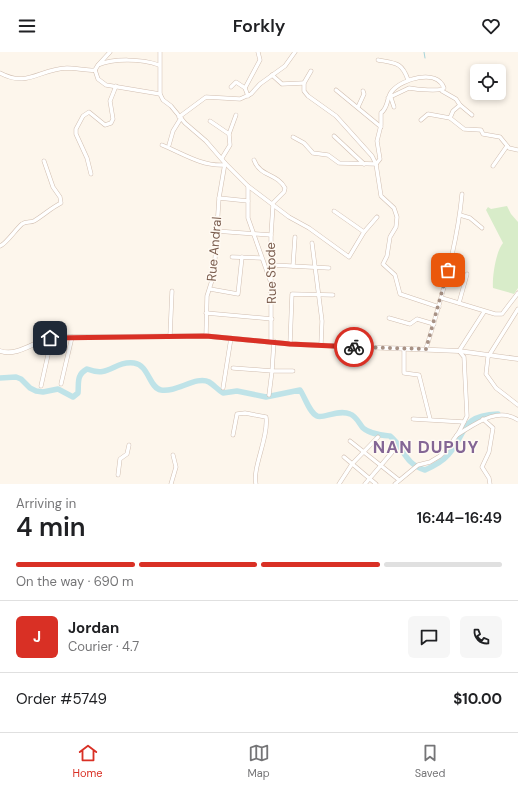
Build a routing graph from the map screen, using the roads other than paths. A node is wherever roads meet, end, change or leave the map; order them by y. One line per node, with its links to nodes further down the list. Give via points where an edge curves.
1 (110, 52): 6 (street)
2 (160, 52): 7 (street)
3 (258, 52): 16 (street, via 260,60)
4 (295, 52): 11 (street, via 285,66)
5 (378, 60): 12 (street, via 400,65 405,70)
6 (98, 65): 7 (street, via 108,60); 8 (street)
7 (159, 65): 20 (street)
8 (96, 70): 10 (street, via 58,69 18,80 9,79); 14 (street, via 102,83)
9 (311, 71): 13 (street)
10 (0, 73)
11 (272, 75): 13 (street, via 282,84); 21 (street)
12 (408, 80): 18 (street, via 430,77 443,85); 22 (street, via 394,88)
13 (304, 83): 45 (street, via 304,90 308,96 336,116 372,156)
14 (116, 86): 20 (street); 47 (street, via 110,101 111,123 105,125 88,112 76,129)
15 (231, 87): 16 (street, via 236,82)
16 (245, 88): 21 (street)
17 (336, 90): 24 (street)
18 (442, 90): 22 (street, via 409,88); 23 (street)
19 (363, 91): 24 (street)
20 (160, 94): 28 (street)
21 (248, 96): 28 (street, via 240,99 206,97)
22 (390, 98): 25 (street); 32 (street, via 381,113)
23 (460, 105): 27 (street); 29 (street)
24 (358, 107): 32 (street)
25 (394, 107)
26 (236, 115): 33 (street)
27 (472, 115)
28 (180, 118): 37 (street, via 173,131); 40 (street)
29 (450, 118): 30 (street, via 428,114); 38 (street, via 464,128 481,130 483,134 500,137)
30 (421, 120)
31 (210, 121): 33 (street)
32 (381, 127): 45 (street, via 377,141 380,159)
33 (229, 134): 40 (street, via 230,145)
34 (334, 136): 44 (street)
35 (293, 137): 44 (street, via 314,153 328,154 339,164)
36 (162, 145): 43 (street, via 210,166)
37 (170, 145)
38 (507, 146): 39 (street); 46 (street)
39 (518, 150)
40 (222, 158): 43 (street)
41 (254, 160): 52 (street, via 260,171 274,177 286,190)
42 (44, 161): 63 (street, via 61,204 44,212 32,222 23,223)
43 (224, 164): 48 (street); 50 (street, Rue Andral)
44 (364, 164): 45 (street)
45 (376, 164): 80 (street, via 382,196 394,208 398,222 390,237 383,264 395,275 400,294)
46 (493, 166)
47 (91, 174)
48 (248, 186): 51 (street); 52 (street)
49 (462, 194): 54 (street)
50 (219, 198): 51 (street); 57 (street, Rue Andral)
51 (248, 201): 59 (street, via 248,218)
52 (272, 205): 58 (street, via 350,257); 60 (street, Rue Stode)
53 (334, 211): 58 (street)
54 (460, 216): 56 (street, via 470,218); 78 (street)
55 (378, 217): 58 (street)
56 (482, 228)
57 (216, 231): 59 (street); 73 (street, Rue Andral, via 214,274)
58 (364, 232)
59 (253, 233): 60 (street); 66 (street)
60 (271, 235): 67 (street, Rue Stode)
61 (295, 237): 68 (street)
62 (312, 243): 69 (street)
63 (0, 246)
64 (232, 257): 65 (street)
65 (242, 257): 66 (street); 73 (street, via 238,294)
66 (261, 258): 72 (street)
67 (272, 264): 68 (street); 72 (street, Rue Stode)
68 (293, 266): 69 (street)
69 (315, 267): 70 (street); 76 (street)
70 (329, 268)
71 (467, 274): 79 (street)
72 (272, 282): 87 (street, Rue Stode)
73 (210, 289): 84 (street, Rue Andral)
74 (172, 291): 89 (street)
75 (518, 293): 82 (street)
76 (319, 294): 77 (street); 95 (street, via 292,294); 96 (street)
77 (334, 295)
78 (442, 298): 79 (street); 80 (street)
79 (459, 303): 83 (street)
80 (439, 307): 88 (street)
81 (518, 309): 85 (street)
82 (506, 310): 83 (street, via 502,314); 85 (street)
83 (484, 312): 100 (street)
84 (206, 313): 87 (street); 90 (street, Rue Andral)
85 (515, 314): 101 (street)
86 (389, 318): 88 (street, via 410,324 417,319)
87 (272, 319): 94 (street, Rue Stode)
88 (434, 324): 98 (street)
89 (170, 336): 90 (street); 92 (street)
90 (206, 336): 93 (street)
91 (51, 337): 92 (street); 99 (street, via 18,352); 107 (street)
92 (72, 337): 106 (street)
93 (231, 338): 94 (street); 108 (street)
94 (272, 341): 95 (street); 104 (street, Rue Stode)
95 (290, 344): 96 (street)
96 (321, 344): 97 (street)
97 (404, 349): 98 (street); 111 (street, via 404,373 419,375)
98 (426, 349): 100 (street)
99 (0, 351)
100 (459, 351): 101 (street); 115 (street, via 464,357 467,387 467,416)
101 (490, 354): 102 (street); 110 (street, via 486,374 496,388)
102 (518, 359)
103 (233, 368): 104 (street)
104 (272, 371): 105 (street); 109 (street, Rue Stode)
105 (293, 371)
106 (61, 384)
107 (41, 386)
108 (223, 388)
109 (269, 395)
110 (518, 405)
111 (430, 419): 113 (street); 115 (street)
112 (483, 419): 114 (street, via 504,416); 117 (street); 136 (street, via 491,425 493,432 489,452 482,467)
113 (413, 420)
114 (518, 420)
115 (464, 422): 117 (street)
116 (233, 435): 131 (street, via 237,414 248,413 266,417 263,445 255,476)
117 (456, 436): 129 (street, via 440,456 418,465)
118 (378, 437): 122 (street)
119 (350, 441): 122 (street)
120 (129, 445): 127 (street, via 127,454 120,459)
121 (394, 450): 126 (street)
122 (363, 452): 125 (street); 126 (street)
123 (174, 455): 130 (street, via 176,464)
124 (344, 457): 125 (street)
125 (352, 464): 128 (street); 132 (street)
126 (380, 465): 128 (street); 129 (street)
127 (118, 474)
128 (369, 479): 133 (street); 134 (street)
129 (399, 480): 135 (street)
130 (171, 484)
131 (256, 484)
132 (338, 484)
133 (364, 484)
134 (376, 484)
135 (395, 484)
136 (490, 484)

